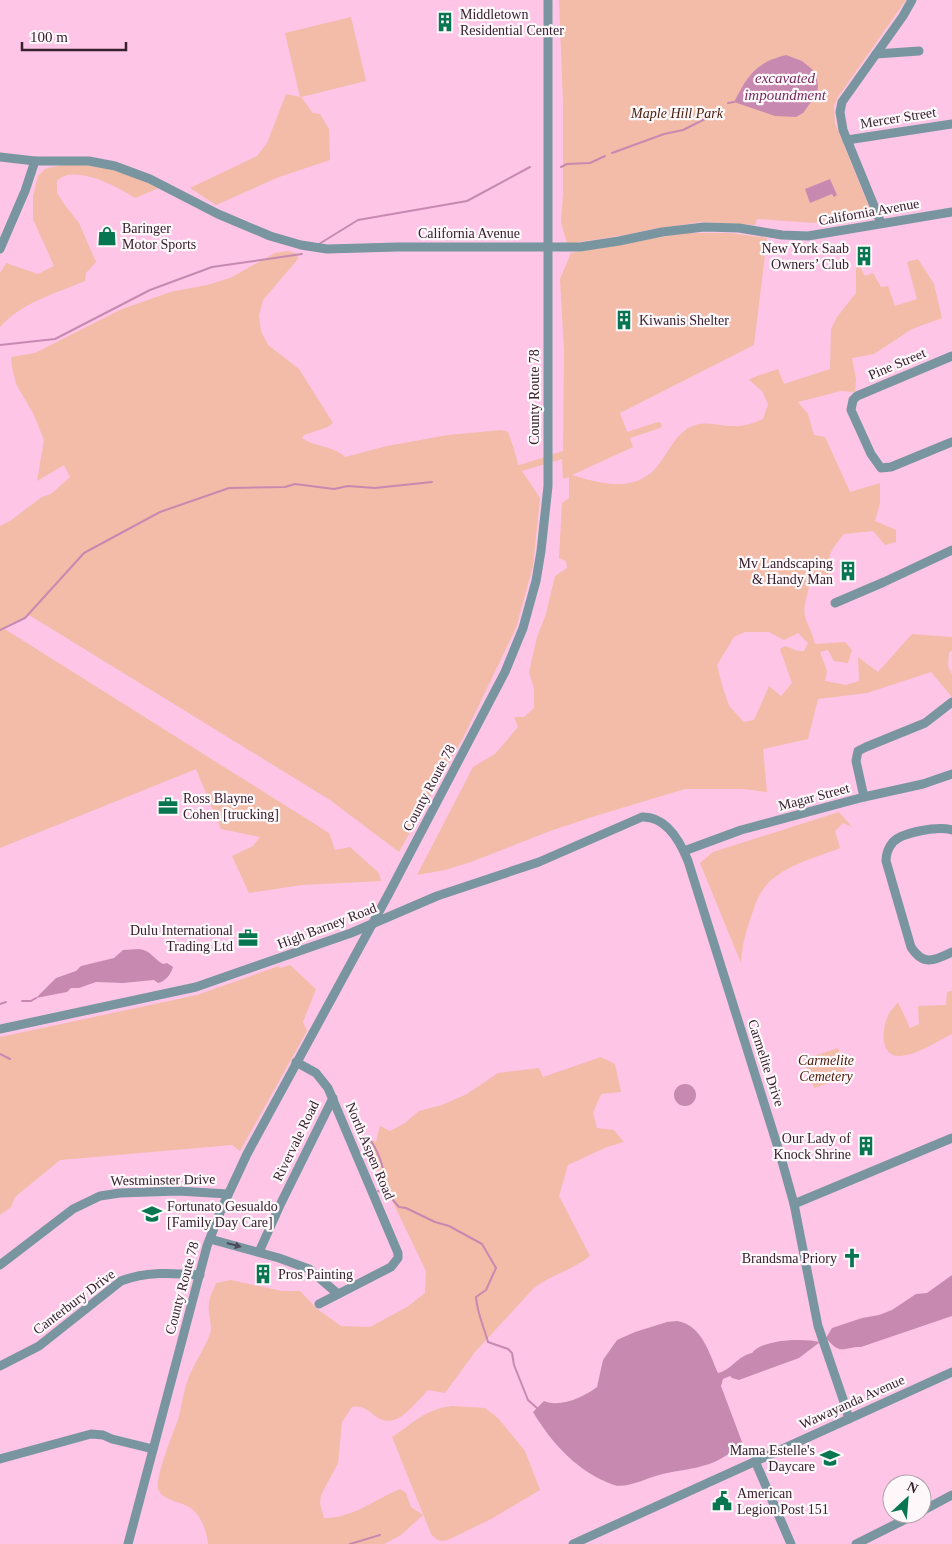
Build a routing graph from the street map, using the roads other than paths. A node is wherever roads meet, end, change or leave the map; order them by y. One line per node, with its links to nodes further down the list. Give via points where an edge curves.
1 (548, 0): 11 (street, County Route 78)
2 (912, 0): 4 (street)
3 (919, 51): 4 (street)
4 (876, 54): 6 (street, via 842,102 840,119)
5 (952, 124): 6 (street, Mercer Street)
6 (847, 140): 10 (street)
7 (0, 157): 8 (street, California Avenue)
8 (35, 161): 11 (street, California Avenue, via 84,160 115,166 150,179 241,224 314,248); 12 (street)
9 (952, 212): 10 (street, California Avenue)
10 (881, 224): 11 (street, California Avenue, via 799,237 739,228 697,228 598,245)
11 (548, 248): 23 (street, County Route 78, via 548,486 536,581 523,628 505,672)
12 (0, 249)
13 (952, 356): 14 (street, Pine Street, via 857,396 851,410 881,468)
14 (952, 442)
15 (952, 550): 16 (street)
16 (835, 603)
17 (952, 702): 19 (street, via 925,723 858,751 856,761)
18 (952, 774): 19 (street, Magar Street)
19 (864, 797): 22 (street, Magar Street, via 741,830)
20 (652, 817): 22 (street, Carmelite Drive, via 664,824); 23 (street, High Barney Road, via 642,817 558,855 437,896)
21 (952, 830): 24 (street, via 937,828 899,837 888,848 886,860 915,954 936,960)
22 (684, 851): 30 (street, Carmelite Drive)
23 (372, 924): 25 (street, High Barney Road, via 196,987); 26 (street, County Route 78)
24 (952, 952)
25 (0, 1029)
26 (296, 1062): 27 (street, North Aspen Road, via 320,1076); 29 (street, County Route 78)
27 (333, 1098): 32 (street, Rivervale Road); 35 (street, North Aspen Road, via 398,1253 396,1263 386,1270)
28 (952, 1138): 30 (street)
29 (228, 1194): 31 (street, County Route 78); 33 (street, Westminster Drive, via 178,1191 100,1196 73,1208)
30 (794, 1204): 39 (street, Carmelite Drive, via 816,1317)
31 (210, 1239): 32 (street, one-way to 32); 34 (street, County Route 78)
32 (259, 1252): 35 (street, via 311,1270)
33 (0, 1265)
34 (200, 1275): 37 (street, Canterbury Drive, via 145,1274 121,1281 39,1346); 40 (street, County Route 78)
35 (338, 1294): 36 (street)
36 (319, 1304)
37 (0, 1366)
38 (952, 1372): 39 (street, Wawayanda Avenue)
39 (848, 1418): 42 (street, Wawayanda Avenue)
40 (153, 1449): 41 (street, via 91,1434); 46 (street, County Route 78)
41 (0, 1459)
42 (755, 1461): 47 (street, Wawayanda Avenue); 48 (street)
43 (952, 1495): 44 (street)
44 (932, 1506)
45 (896, 1524): 49 (street)
46 (128, 1544)
47 (572, 1544)
48 (791, 1544)
49 (856, 1544)

